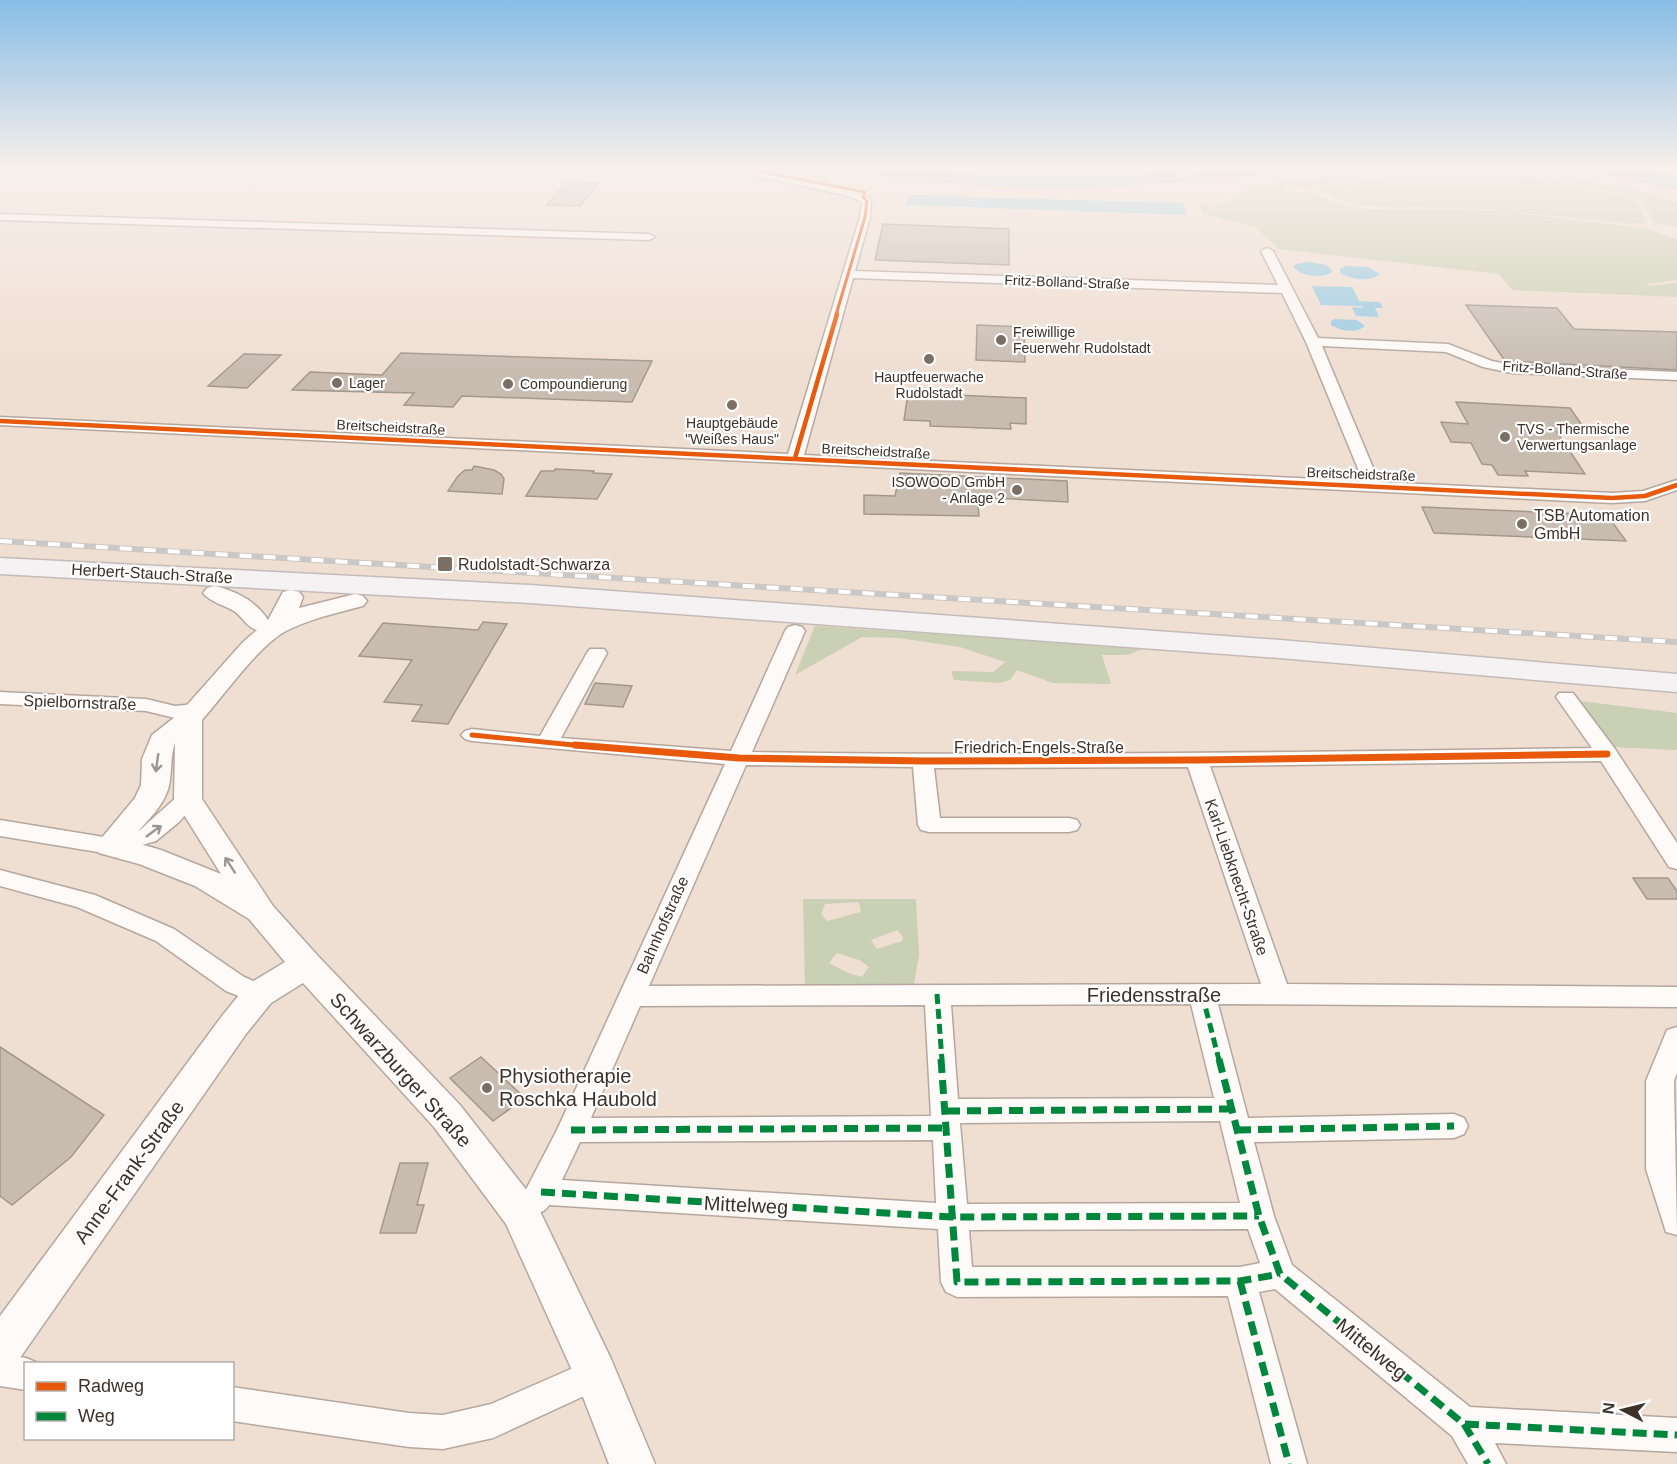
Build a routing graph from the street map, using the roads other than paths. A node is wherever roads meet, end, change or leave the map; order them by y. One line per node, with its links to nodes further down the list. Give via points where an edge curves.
1 (627, 236): 3 (street)
2 (860, 236): 5 (street)
3 (649, 237)
4 (1266, 251): 6 (street)
5 (849, 274): 6 (street, Fritz-Bolland-Straße); 10 (street)
6 (1286, 290): 7 (street)
7 (1313, 342): 8 (street, Fritz-Bolland-Straße, via 1448,348 1512,369); 12 (street)
8 (1677, 376)
9 (0, 421): 10 (street, Breitscheidstraße)
10 (795, 458): 12 (street, Breitscheidstraße)
11 (1677, 485): 12 (street, Breitscheidstraße, via 1645,496 1612,498)
12 (1373, 486)
13 (0, 566): 15 (main road, Herbert-Stauch-Straße)
14 (0, 580): 16 (main road, Herbert-Stauch-Straße)
15 (297, 589): 16 (main road, Herbert-Stauch-Straße); 17 (main road); 18 (main road, via 530,594); 20 (street, via 284,616)
16 (215, 593): 20 (street, via 250,610)
17 (355, 601): 18 (main road, via 510,609); 20 (street, via 313,611)
18 (686, 607): 22 (main road, via 1210,644)
19 (795, 631): 29 (street, Bahnhofstraße)
20 (261, 633): 25 (street)
21 (597, 653): 27 (street)
22 (1677, 683)
23 (1566, 697): 28 (street)
24 (0, 698): 25 (street, Spielbornstraße, via 146,705)
25 (192, 714): 32 (street); 35 (street, one-way to 35, via 162,741 156,759 155,785 148,802)
26 (472, 735): 27 (street, Friedrich-Engels-Straße)
27 (547, 743): 29 (street, Friedrich-Engels-Straße)
28 (1606, 754): 31 (street, Friedrich-Engels-Straße); 36 (street)
29 (739, 758): 30 (street, Friedrich-Engels-Straße); 44 (street, Bahnhofstraße)
30 (923, 760): 31 (street, Friedrich-Engels-Straße); 33 (street, via 929,825)
31 (1197, 760): 43 (street, Karl-Liebknecht-Straße)
32 (188, 799): 35 (street, Schwarzburger Straße, one-way to 32, via 147,836); 38 (street, Schwarzburger Straße, one-way to 32)
33 (1069, 825)
34 (0, 828): 35 (street, Schwarzburger Straße)
35 (110, 846): 38 (street, Schwarzburger Straße, via 206,879)
36 (1677, 861)
37 (0, 878): 40 (street, via 86,902 165,935 236,984)
38 (262, 914): 39 (street, Schwarzburger Straße)
39 (306, 965): 40 (street, Anne-Frank-Straße); 51 (street, Schwarzburger Straße)
40 (259, 994): 57 (street, Anne-Frank-Straße)
41 (937, 994): 42 (street, Friedensstraße); 44 (street, Friedensstraße); 47 (street)
42 (1202, 994): 43 (street, Friedensstraße); 48 (street)
43 (1277, 994): 45 (street, Friedensstraße)
44 (631, 996): 50 (street, Bahnhofstraße)
45 (1677, 998)
46 (1677, 1037): 54 (street, via 1660,1082 1661,1169)
47 (946, 1119): 48 (street); 50 (street); 53 (street)
48 (1234, 1120): 49 (street); 52 (street)
49 (1454, 1126)
50 (571, 1130): 51 (street, Bahnhofstraße)
51 (531, 1203): 53 (street, Mittelweg); 60 (street, Schwarzburger Straße)
52 (1259, 1216): 53 (street, Mittelweg); 55 (street)
53 (952, 1217): 56 (street, via 957,1282)
54 (1677, 1222)
55 (1280, 1274): 56 (street); 62 (street, Mittelweg)
56 (1240, 1281): 65 (street)
57 (0, 1351)
58 (0, 1371): 59 (street)
59 (24, 1374)
60 (596, 1374): 61 (street, via 493,1421 443,1432); 64 (street, Schwarzburger Straße)
61 (234, 1404)
62 (1464, 1424): 63 (street); 66 (street, Mittelweg)
63 (1677, 1435)
64 (632, 1464)
65 (1289, 1464)
66 (1488, 1464)

